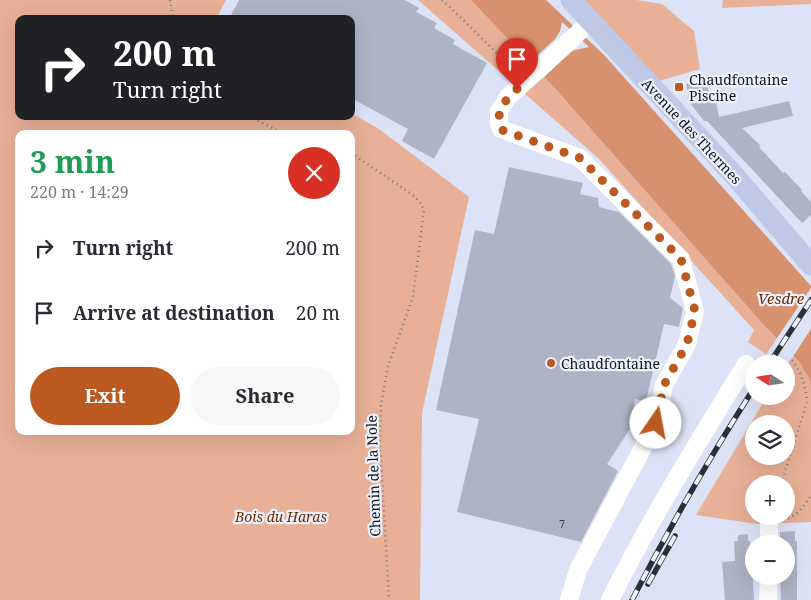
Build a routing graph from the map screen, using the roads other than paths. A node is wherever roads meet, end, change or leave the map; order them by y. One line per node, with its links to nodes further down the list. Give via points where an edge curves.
1 (571, 0): 2 (main road, Avenue des Thermes)
2 (583, 28): 3 (main road, Avenue des Thermes, via 733,174); 6 (street, via 508,97 499,111 499,123 502,130 580,158 681,259 695,311 687,344 664,385 656,423 578,570)
3 (811, 265)
4 (745, 366): 7 (street, via 674,483)
5 (769, 585): 8 (street)
6 (569, 600)
7 (610, 600)
8 (768, 600)

